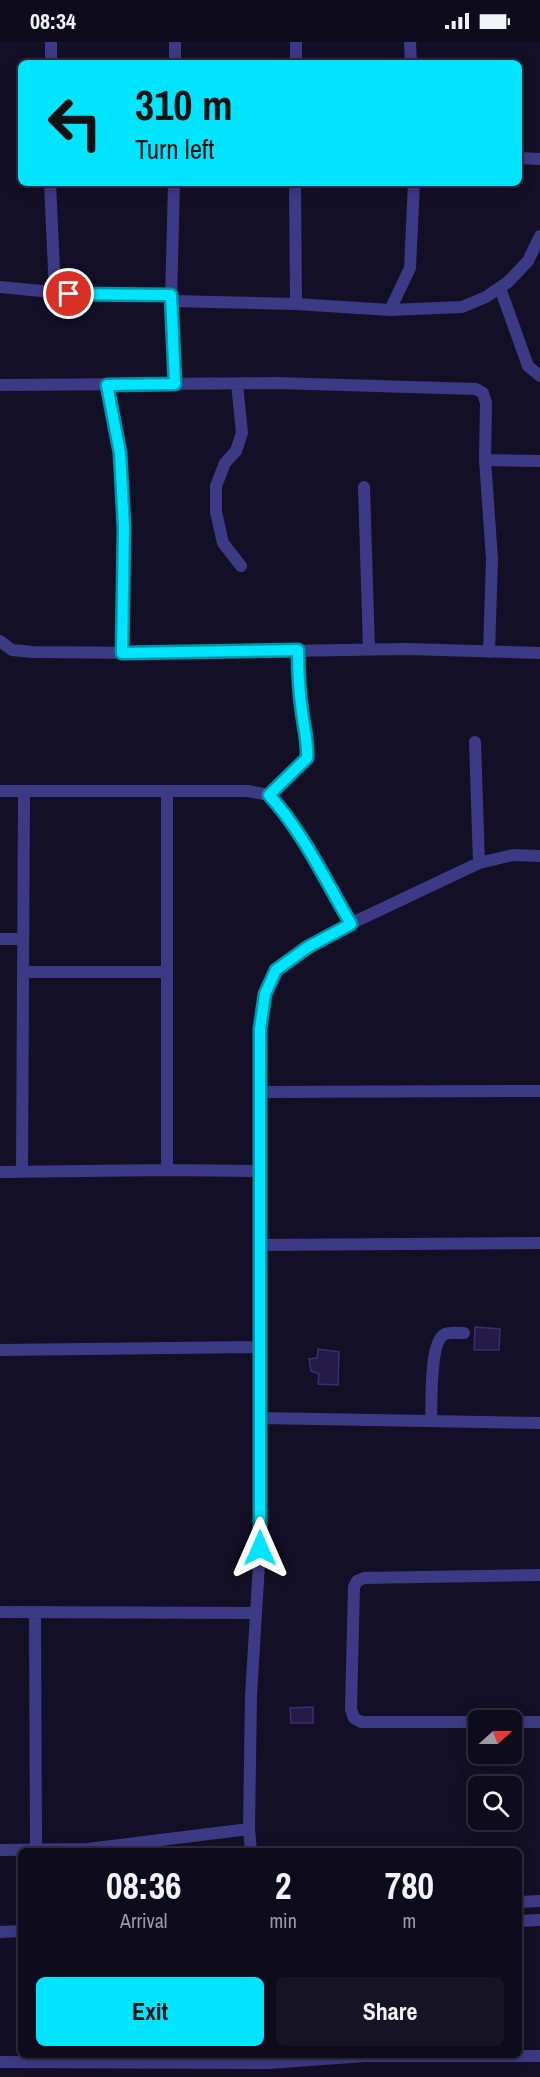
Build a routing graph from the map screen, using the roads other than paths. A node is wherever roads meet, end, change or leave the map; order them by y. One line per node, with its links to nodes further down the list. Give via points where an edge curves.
1 (51, 42): 5 (street)
2 (176, 42): 6 (street)
3 (296, 42): 7 (street)
4 (410, 42): 8 (street)
5 (51, 60)
6 (175, 60)
7 (296, 60)
8 (411, 60)
9 (522, 158): 10 (street)
10 (540, 159)
11 (50, 186): 18 (street)
12 (174, 186): 19 (street)
13 (295, 186): 20 (street)
14 (414, 186): 21 (street, via 410,268)
15 (540, 236): 17 (street, via 528,261)
16 (0, 286): 18 (street)
17 (500, 288): 21 (street, via 462,307); 22 (street, via 528,366)
18 (56, 292): 19 (street)
19 (171, 298): 20 (street); 23 (street)
20 (296, 304): 21 (street)
21 (390, 310)
22 (540, 376)
23 (175, 384): 24 (street); 26 (street)
24 (237, 384): 27 (street, via 476,389 483,393 486,403); 30 (street, via 242,433 216,486 216,512 223,543)
25 (0, 385): 26 (street)
26 (107, 385): 35 (street, via 120,453 124,528)
27 (485, 460): 28 (street); 34 (street, via 492,559)
28 (540, 461)
29 (364, 487): 32 (street)
30 (241, 566)
31 (0, 641): 35 (street, via 12,650 22,651)
32 (369, 649): 33 (street); 34 (street)
33 (298, 650): 35 (street); 41 (street, via 307,758)
34 (489, 652): 36 (street)
35 (122, 653)
36 (540, 653)
37 (475, 742): 43 (street)
38 (167, 791): 40 (street); 41 (street, via 248,791); 48 (street)
39 (0, 792): 40 (street)
40 (24, 792): 46 (street)
41 (269, 795): 44 (street, via 298,832)
42 (540, 856): 43 (street, via 513,855)
43 (479, 863): 44 (street)
44 (351, 924): 50 (street, via 276,970 265,994 260,1029)
45 (0, 939): 46 (street)
46 (23, 939): 47 (street)
47 (23, 972): 48 (street); 53 (street)
48 (166, 972): 51 (street)
49 (540, 1091): 50 (street)
50 (260, 1092): 54 (street)
51 (166, 1170): 53 (street); 54 (street)
52 (0, 1172): 53 (street)
53 (22, 1172)
54 (259, 1172): 56 (street)
55 (540, 1243): 56 (street)
56 (259, 1245): 58 (street)
57 (464, 1333): 61 (street, via 446,1334 439,1339)
58 (260, 1347): 59 (street); 60 (street)
59 (0, 1350)
60 (260, 1418): 61 (street); 66 (street)
61 (431, 1421): 62 (street)
62 (540, 1423)
63 (540, 1575): 67 (street, via 364,1578 354,1587 354,1718 361,1722)
64 (0, 1612): 65 (street)
65 (35, 1612): 66 (street); 71 (street)
66 (256, 1613): 70 (street)
67 (468, 1722)
68 (522, 1722): 69 (street)
69 (540, 1722)
70 (249, 1829): 72 (street); 73 (street)
71 (36, 1848)
72 (96, 1848)
73 (251, 1848)
74 (0, 1850): 75 (street)
75 (18, 1850)
76 (540, 1901): 77 (street)
77 (522, 1902)
78 (540, 1920): 79 (street)
79 (522, 1921)
80 (18, 1931): 81 (street)
81 (0, 1932)
82 (522, 2056): 83 (street)
83 (540, 2056)
84 (337, 2058): 85 (street, via 268,2063)
85 (0, 2062)

